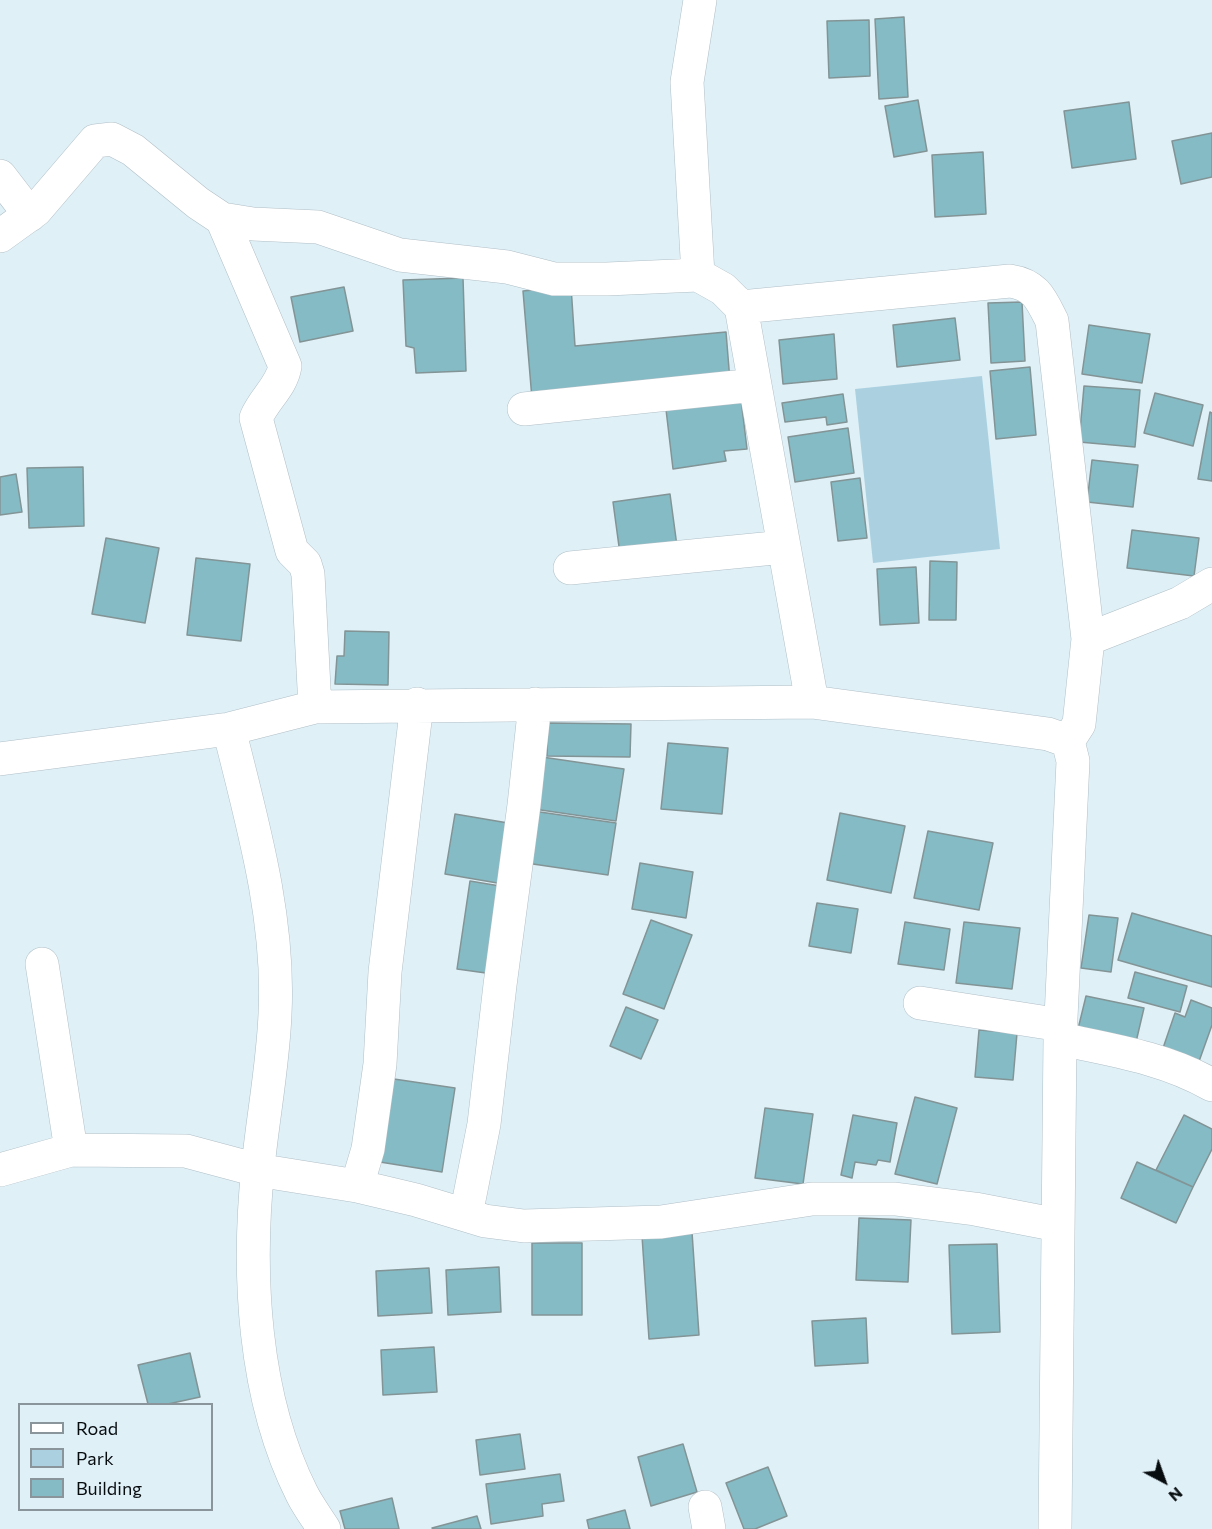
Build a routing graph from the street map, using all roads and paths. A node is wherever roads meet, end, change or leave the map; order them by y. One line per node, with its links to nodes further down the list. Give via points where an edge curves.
1 (700, 0): 6 (street, via 687,82)
2 (0, 176): 3 (street)
3 (30, 215): 4 (street, via 96,141 112,139 133,150); 5 (street)
4 (222, 219): 6 (street, via 318,227 400,255 507,267 554,279); 17 (street, via 285,366 283,377 256,418 292,551 305,564 308,574)
5 (0, 236)
6 (698, 275): 7 (street, via 723,289)
7 (741, 307): 8 (street); 13 (street, via 1010,281 1024,283 1036,293 1052,321)
8 (755, 385): 9 (street); 10 (street)
9 (524, 409)
10 (784, 548): 11 (street); 14 (street)
11 (570, 568)
12 (1212, 584): 13 (street, via 1180,603)
13 (1088, 639): 19 (street, via 1079,724)
14 (812, 702): 16 (street); 19 (street, via 1048,734)
15 (417, 704): 16 (street); 17 (street); 28 (street, via 385,972 380,1064 368,1149)
16 (535, 704): 29 (street, via 484,1124)
17 (315, 706): 18 (street)
18 (229, 729): 20 (street); 27 (street, via 256,840 274,940 275,1014)
19 (1068, 741): 23 (street, via 1073,761)
20 (0, 759)
21 (42, 964): 25 (street)
22 (920, 1003): 23 (street)
23 (1061, 1032): 24 (street, via 1142,1056); 30 (street)
24 (1212, 1085)
25 (70, 1150): 26 (street); 27 (street, via 186,1151)
26 (0, 1170)
27 (257, 1170): 28 (street); 31 (street, via 252,1283 262,1366 277,1431 302,1494)
28 (357, 1186): 29 (street)
29 (466, 1215): 30 (street, via 524,1226 661,1222 812,1199 896,1199)
30 (1058, 1225): 32 (street)
31 (324, 1529)
32 (1055, 1529)

